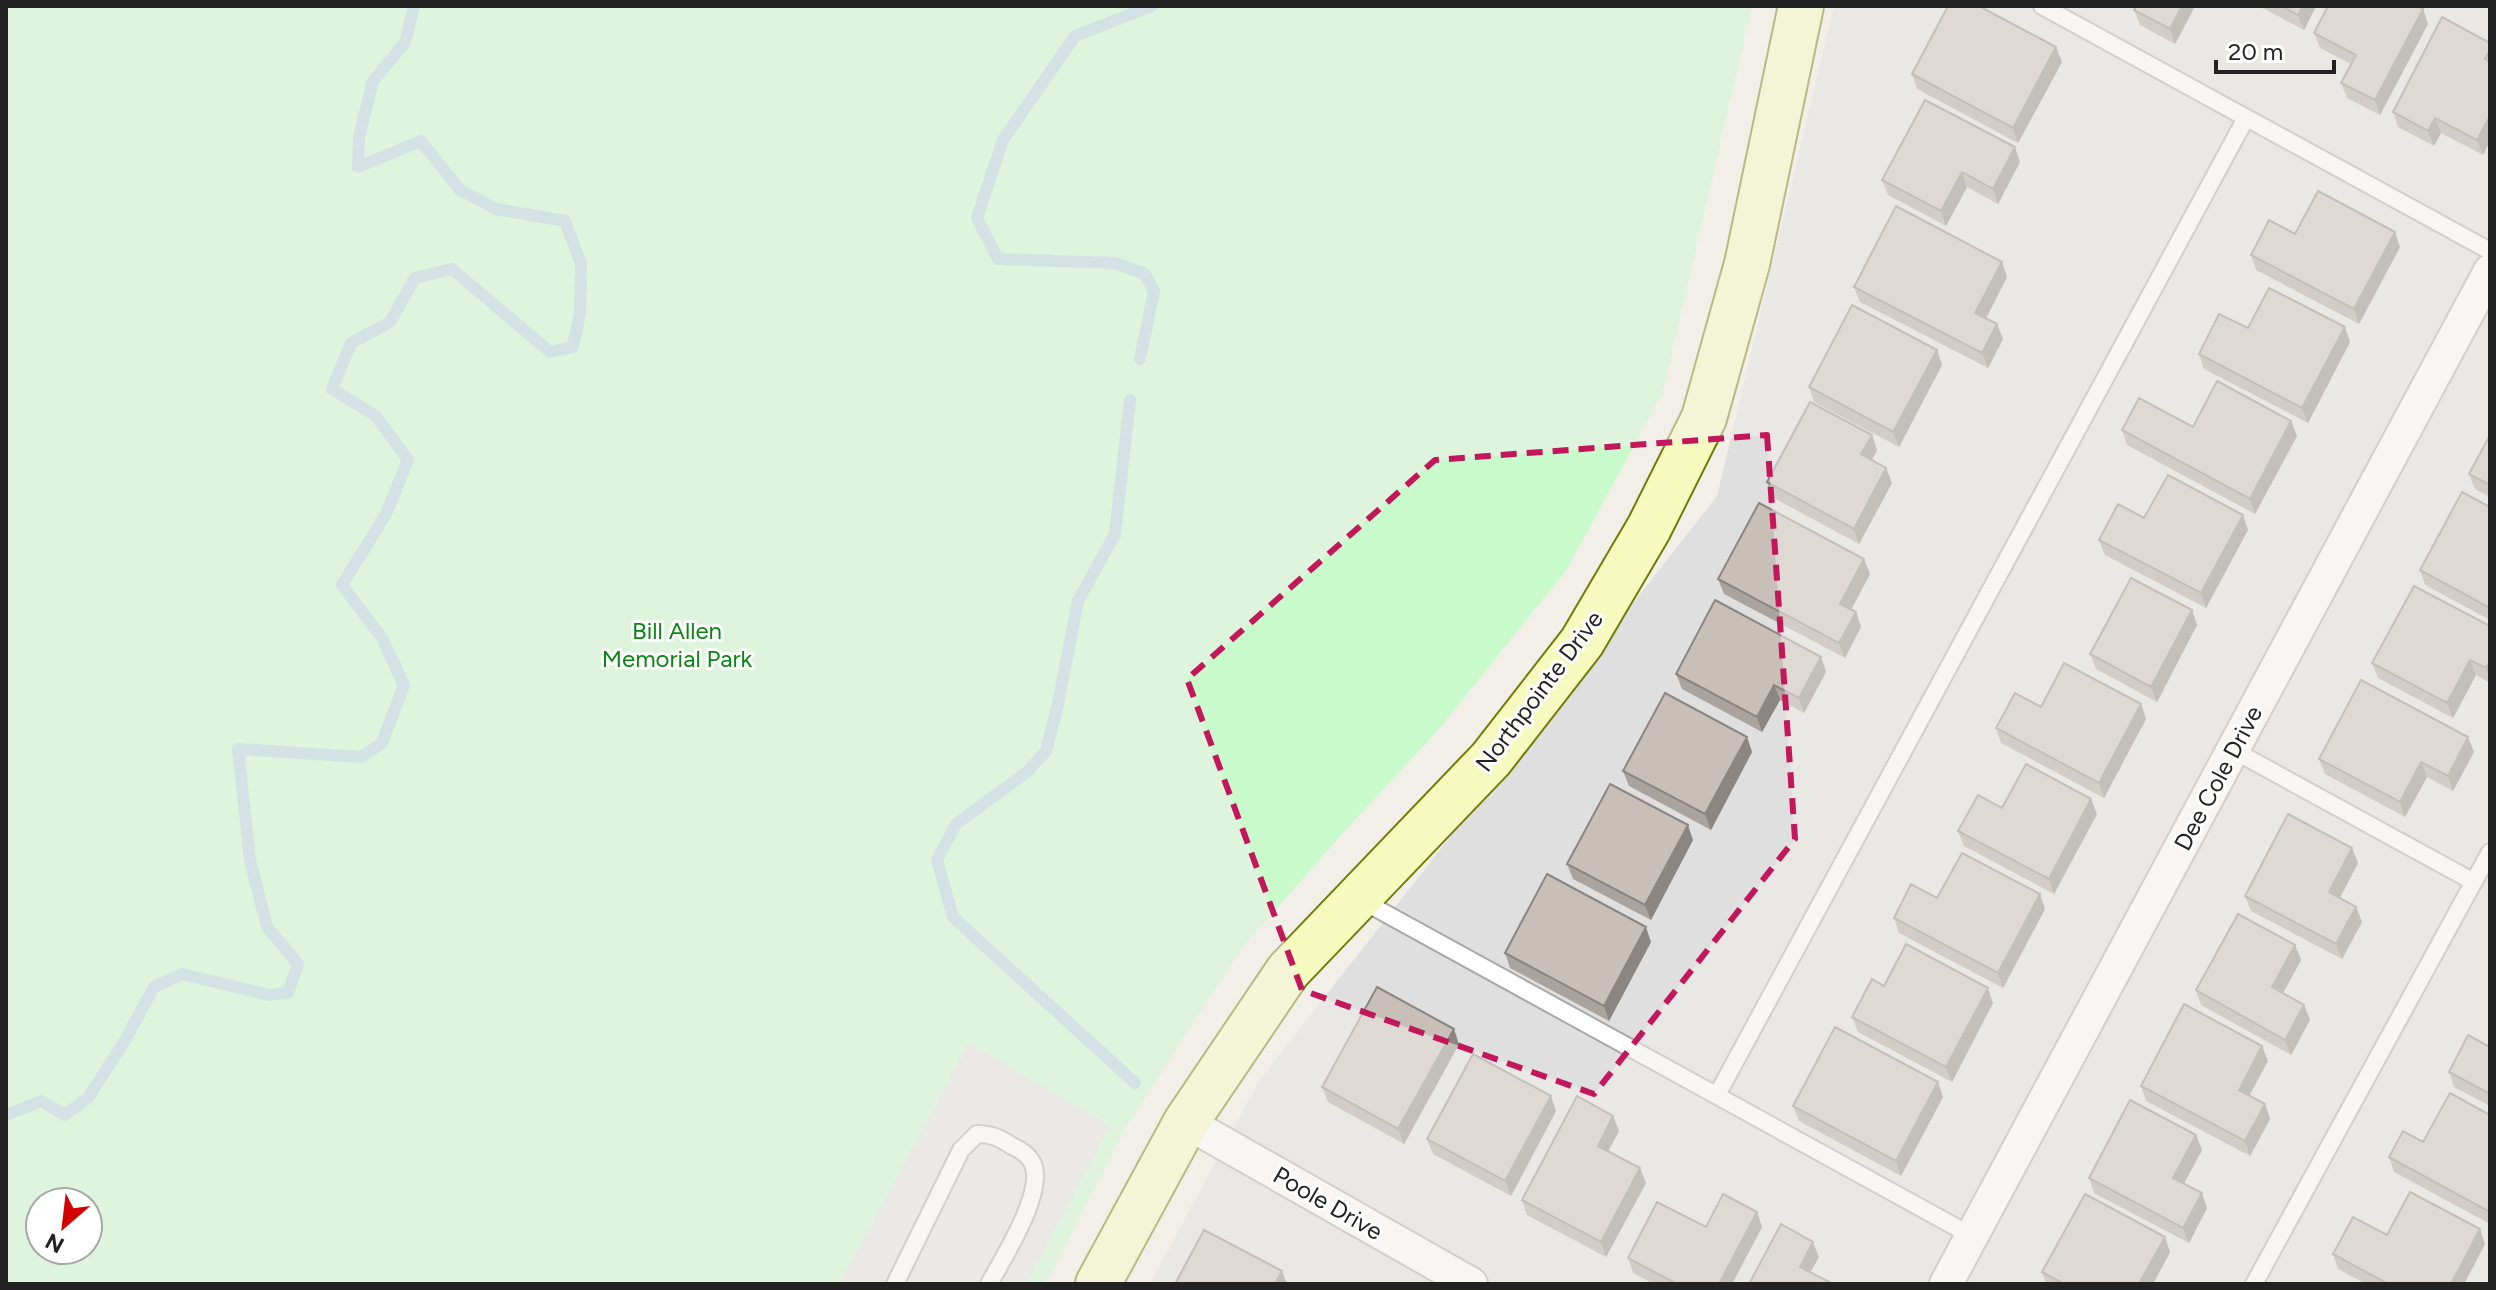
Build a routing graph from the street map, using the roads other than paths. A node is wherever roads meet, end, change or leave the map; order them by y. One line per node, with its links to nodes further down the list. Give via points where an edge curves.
1 (1801, 6): 9 (street, Northpointe Drive, via 1747,264 1704,418 1649,528 1582,642 1491,759)
2 (2042, 6): 3 (lane)
3 (2246, 118): 4 (lane); 10 (lane)
4 (2490, 251)
5 (2490, 271): 6 (street, Dee Cole Drive)
6 (2233, 750): 8 (lane); 12 (street, Dee Cole Drive)
7 (2490, 852): 8 (lane)
8 (2474, 882): 18 (lane)
9 (1356, 897): 10 (lane); 11 (street, Northpointe Drive, via 1288,971)
10 (1717, 1095): 12 (lane)
11 (1186, 1122): 15 (street, Northpointe Drive); 16 (street, Poole Drive)
12 (1972, 1236): 17 (street, Dee Cole Drive)
13 (895, 1284): 14 (lane, via 961,1150 977,1134 991,1134 1031,1160 1036,1178 1031,1200)
14 (989, 1284)
15 (1098, 1284)
16 (1471, 1284)
17 (1946, 1284)
18 (2254, 1284)

